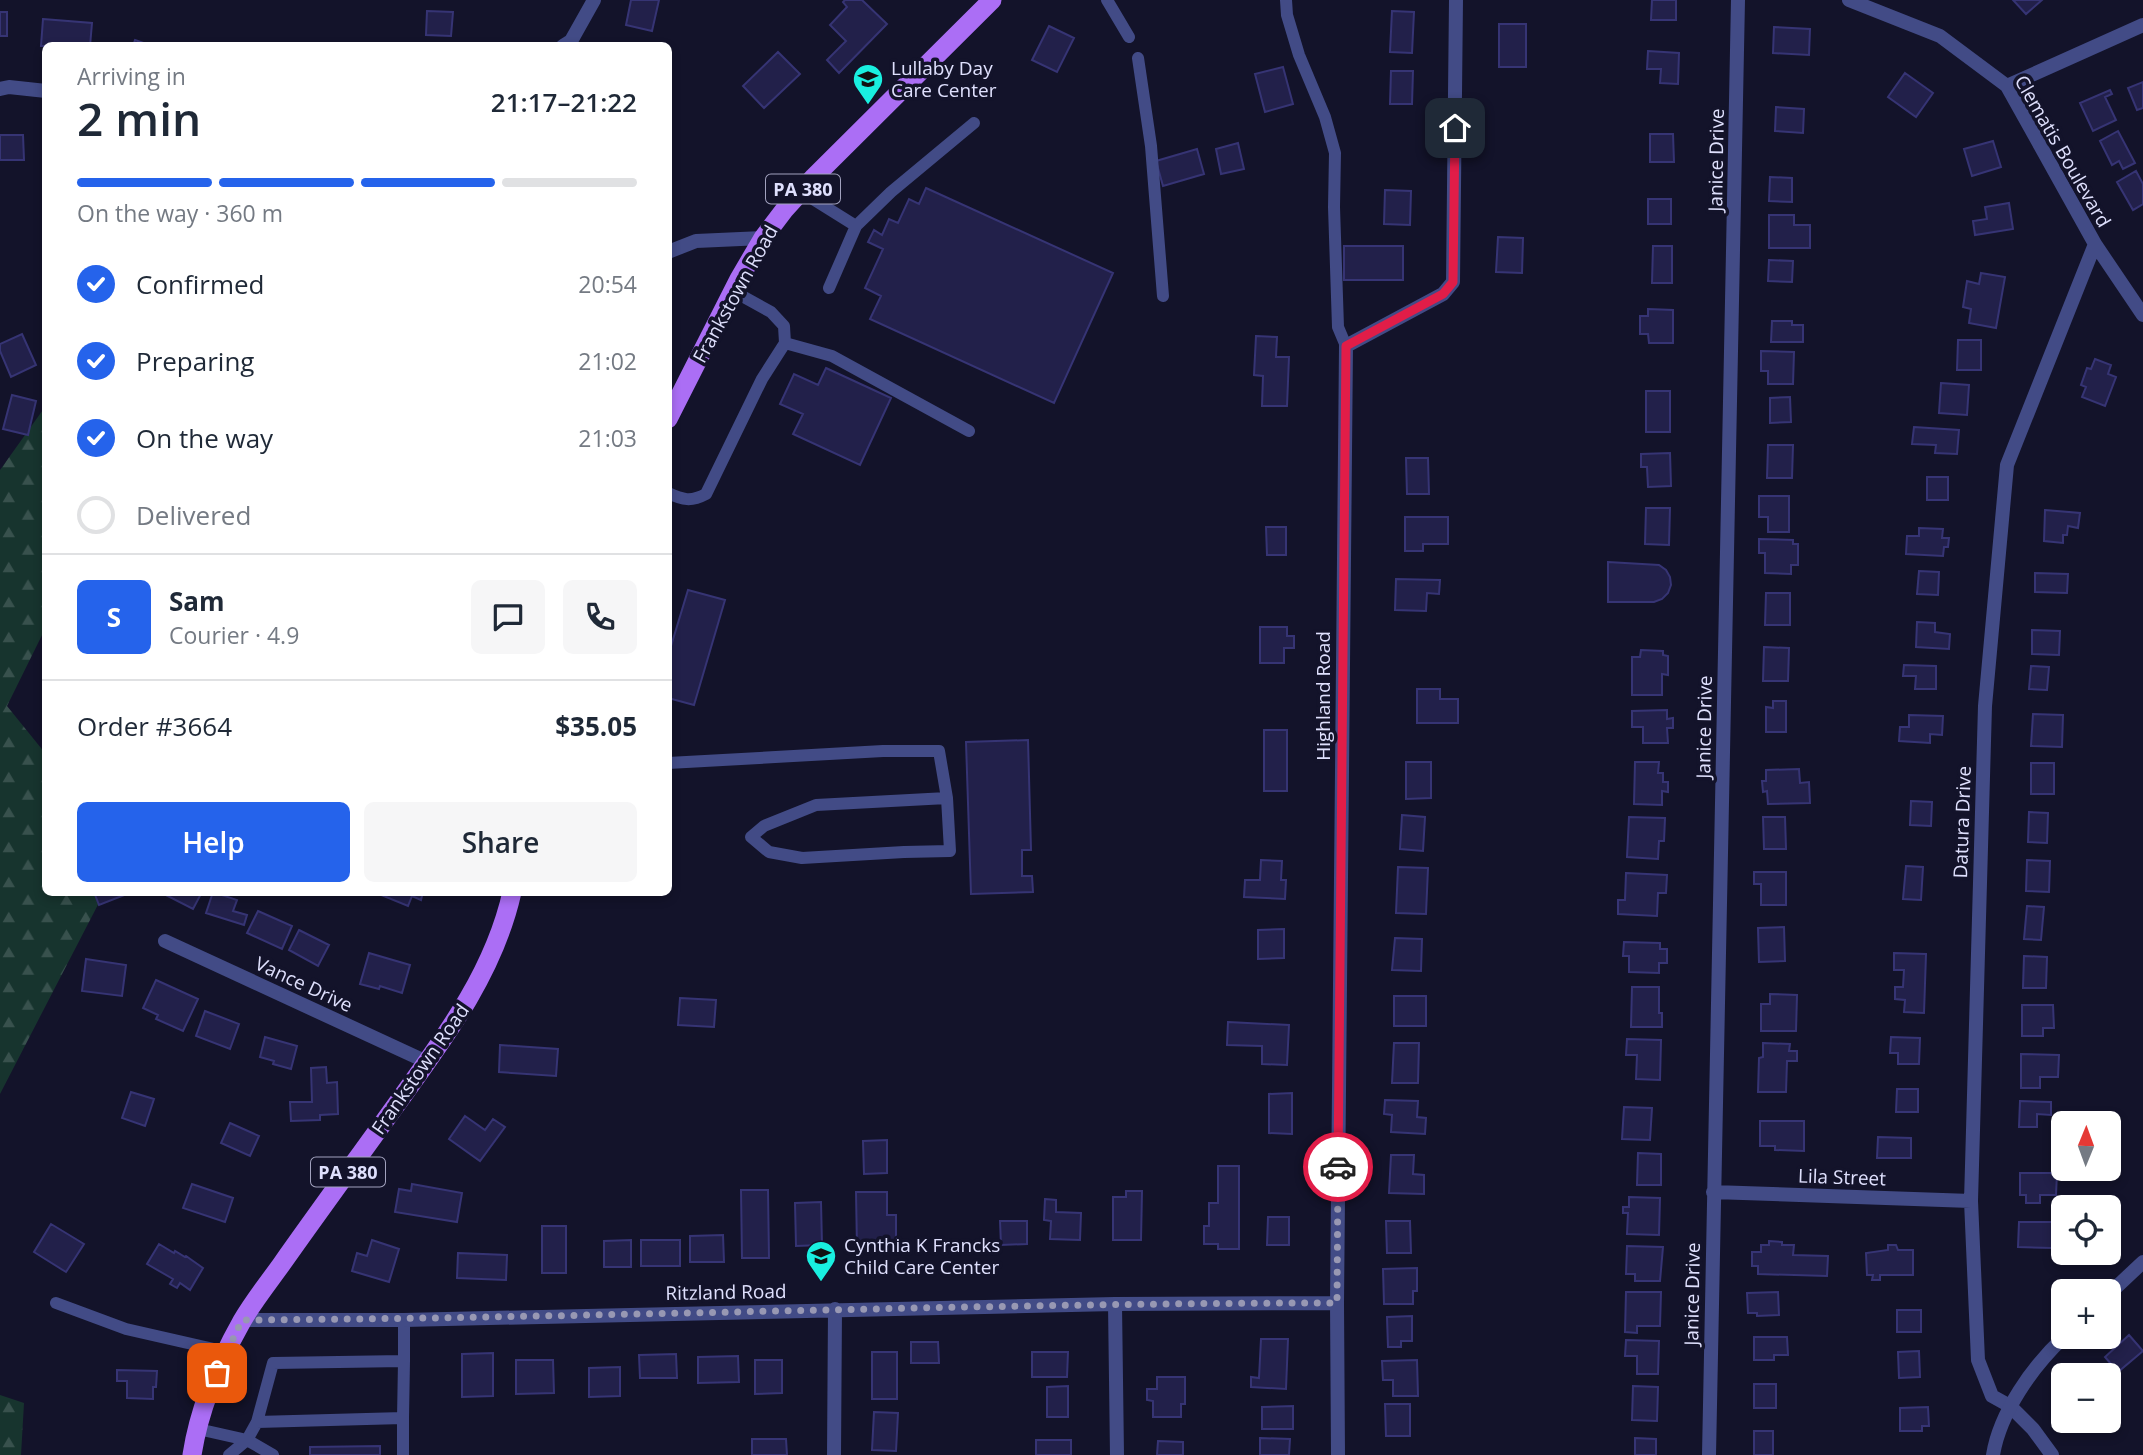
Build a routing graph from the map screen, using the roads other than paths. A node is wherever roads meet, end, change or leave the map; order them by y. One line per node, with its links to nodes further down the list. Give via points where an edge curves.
1 (594, 0): 10 (street)
2 (992, 0): 16 (main road, Frankstown Road / PA 380)
3 (1107, 0): 9 (lane)
4 (1286, 0): 26 (lane, via 1299,55 1335,153 1338,327)
5 (1456, 0): 26 (street, via 1453,282 1443,294)
6 (1738, 0): 35 (street, Janice Drive)
7 (1849, 0): 12 (street, Clematis Boulevard, via 1940,36)
8 (2143, 25): 12 (street)
9 (1129, 37)
10 (569, 42)
11 (1138, 58): 23 (lane)
12 (2007, 86): 19 (street, Clematis Boulevard)
13 (0, 89): 14 (street)
14 (42, 91)
15 (974, 123): 17 (lane)
16 (800, 191): 17 (lane); 18 (main road, Frankstown Road / PA 380)
17 (856, 226): 21 (lane)
18 (763, 238): 20 (street, via 696,241); 22 (main road, Frankstown Road / PA 380)
19 (2095, 244): 24 (street, Clematis Boulevard); 36 (street, Datura Drive, via 2007,465 1985,706)
20 (672, 250)
21 (829, 288)
22 (733, 291): 25 (lane, via 771,312 784,326); 27 (main road, Frankstown Road / PA 380)
23 (1163, 296)
24 (2143, 315)
25 (785, 343): 28 (lane, via 832,356); 29 (lane, via 762,379 706,494 695,500)
26 (1346, 346): 40 (street, Highland Road)
27 (672, 411)
28 (969, 431)
29 (672, 495)
30 (672, 762): 31 (lane, via 939,751)
31 (947, 798): 31 (lane, via 950,851 802,858 769,852 751,837 764,826 816,805)
32 (511, 896): 34 (main road, Frankstown Road / PA 380, via 478,982)
33 (165, 941): 34 (street, Vance Drive)
34 (427, 1062): 43 (main road, Frankstown Road / PA 380)
35 (1713, 1192): 36 (street, Lila Street); 60 (street, Janice Drive)
36 (1970, 1201): 48 (street, Datura Drive, via 1978,1360 1992,1395)
37 (2143, 1262): 38 (street)
38 (2121, 1283)
39 (56, 1303): 46 (lane, via 126,1329)
40 (1337, 1303): 41 (street, Ritzland Road); 59 (street, Highland Road)
41 (1115, 1304): 42 (street, Ritzland Road); 58 (street)
42 (835, 1309): 44 (street, Ritzland Road); 57 (street)
43 (242, 1320): 44 (street, Ritzland Road); 46 (main road, Frankstown Road / PA 380)
44 (404, 1320): 47 (lane)
45 (2051, 1349): 48 (street)
46 (227, 1352): 51 (main road, Frankstown Road / PA 380)
47 (404, 1361): 49 (lane); 50 (lane, via 273,1363)
48 (2010, 1406): 61 (street); 62 (street, Datura Drive)
49 (403, 1418): 50 (lane); 56 (lane)
50 (257, 1422): 52 (lane)
51 (198, 1429): 52 (lane); 53 (main road, Frankstown Road / PA 380)
52 (247, 1440): 54 (lane); 55 (lane)
53 (192, 1455)
54 (229, 1455)
55 (273, 1455)
56 (403, 1455)
57 (834, 1455)
58 (1117, 1455)
59 (1338, 1455)
60 (1709, 1455)
61 (1993, 1455)
62 (2052, 1455)

